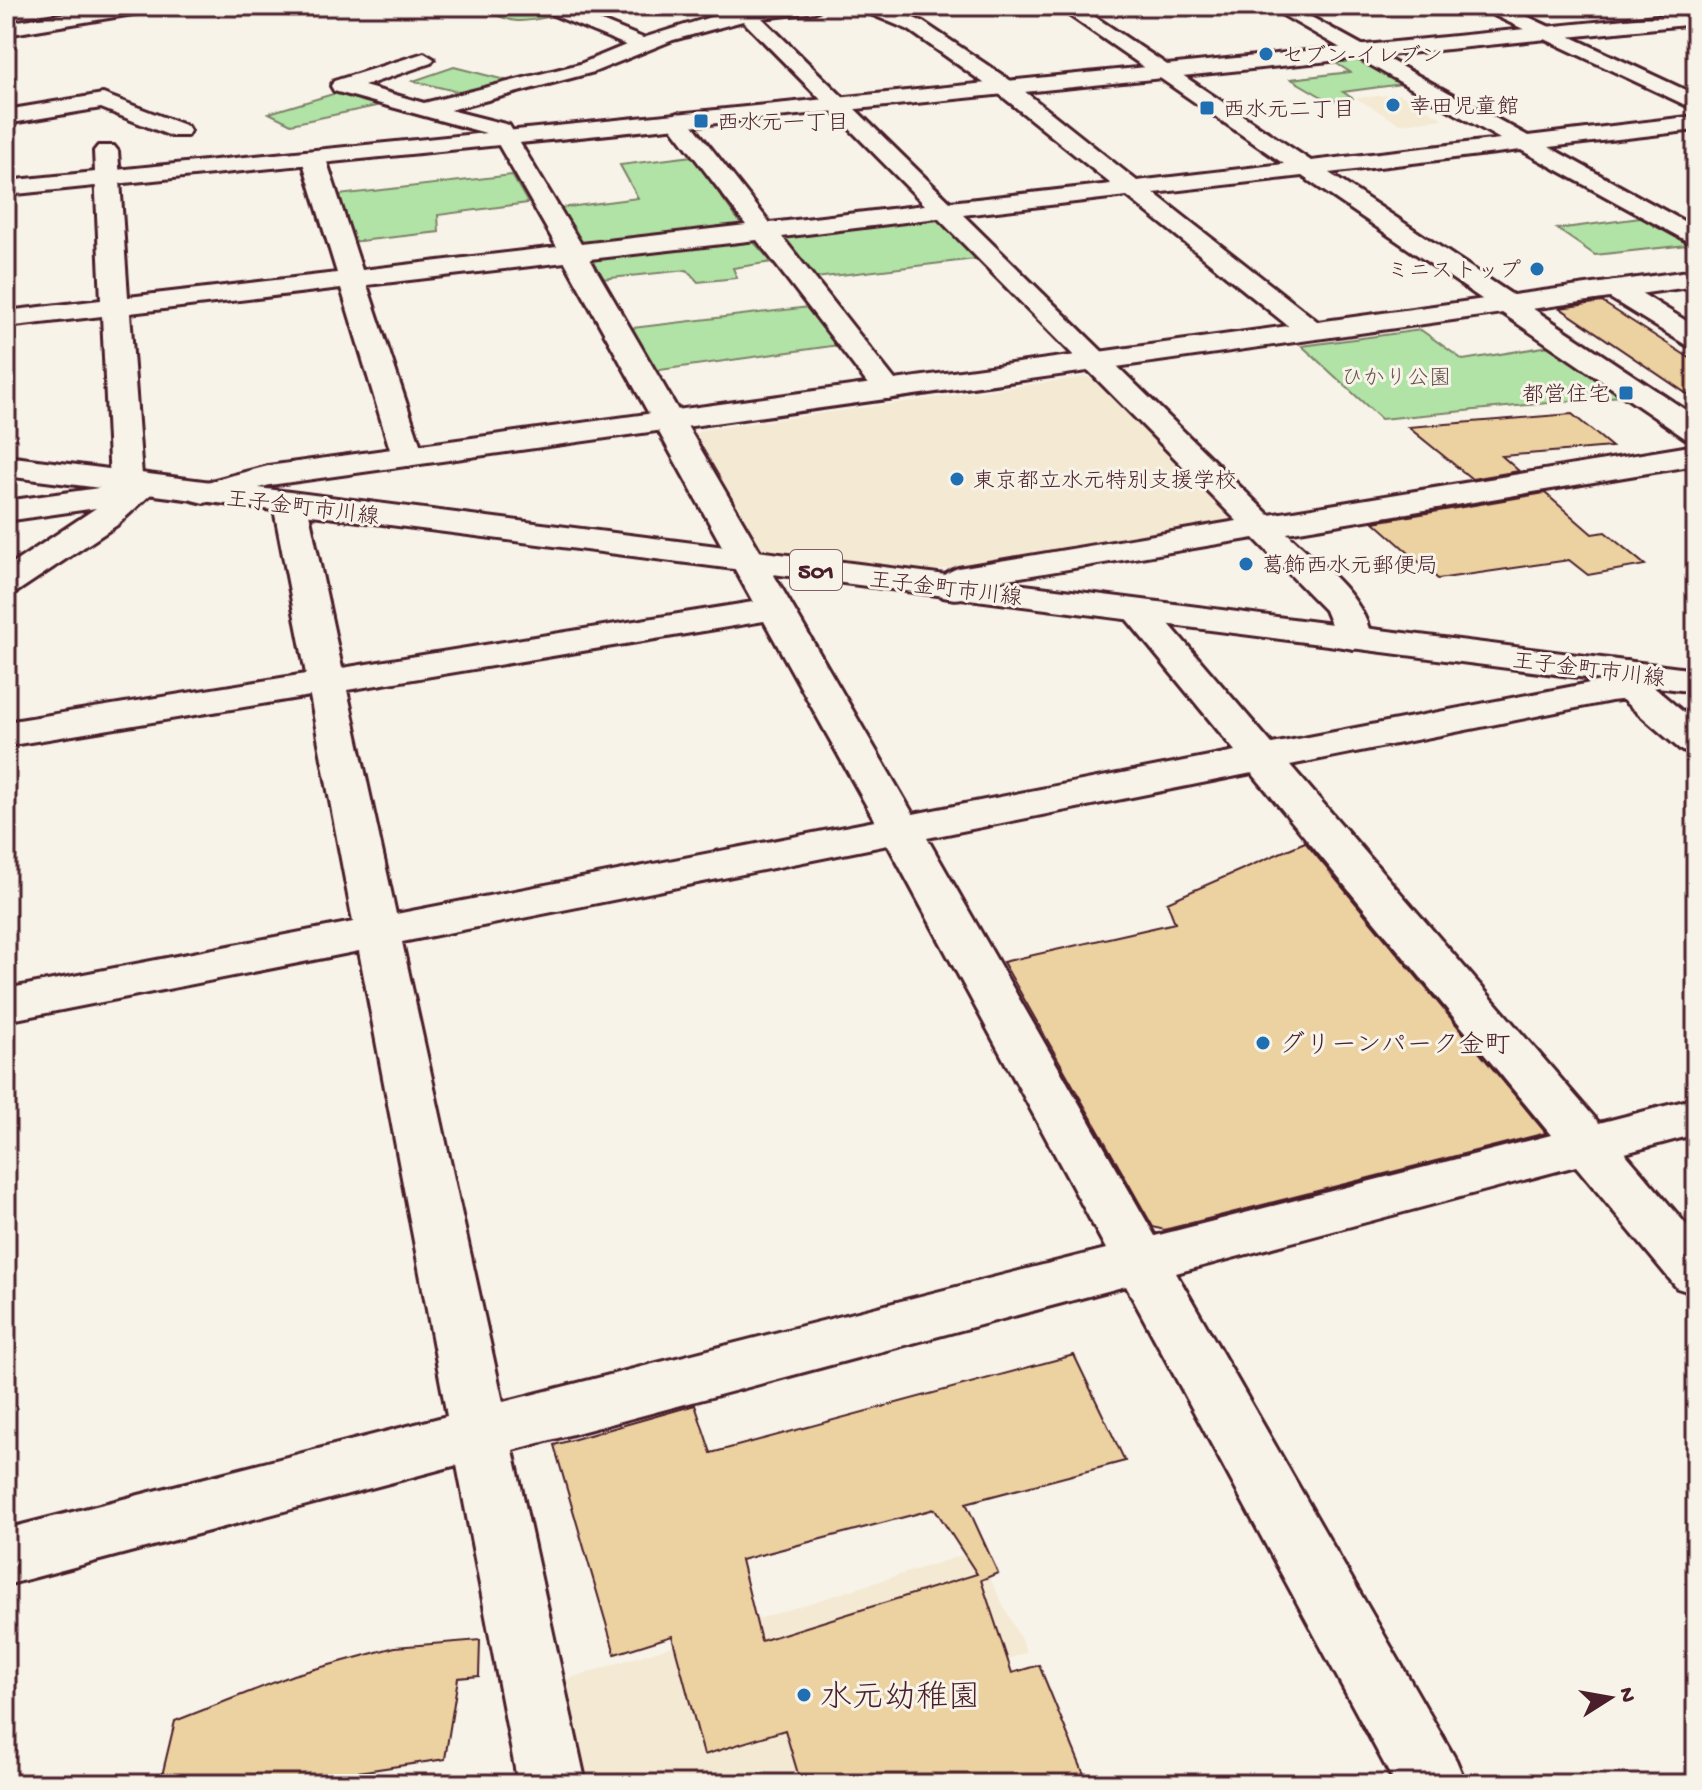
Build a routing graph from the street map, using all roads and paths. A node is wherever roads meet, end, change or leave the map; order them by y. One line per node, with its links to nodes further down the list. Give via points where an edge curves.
1 (145, 6): 10 (street)
2 (548, 6): 12 (street)
3 (815, 6): 8 (street)
4 (868, 6): 16 (street, via 916,26)
5 (1066, 6): 15 (street)
6 (1277, 6): 13 (street)
7 (1490, 6): 11 (street)
8 (742, 10): 12 (street); 18 (street)
9 (1696, 18): 11 (street)
10 (6, 29)
11 (1547, 33): 13 (street); 17 (street)
12 (643, 45): 19 (street, via 587,68)
13 (1359, 52): 15 (street); 25 (street)
14 (424, 59): 19 (street, via 342,86)
15 (1163, 71): 16 (street); 28 (street)
16 (1006, 88): 18 (street); 30 (street)
17 (1696, 103)
18 (838, 104): 21 (street); 31 (street)
19 (424, 110): 24 (street, via 501,130)
20 (6, 117): 23 (street, via 103,101)
21 (677, 120): 24 (street); 32 (street)
22 (1696, 123): 25 (street)
23 (179, 131)
24 (507, 137): 26 (street); 34 (street)
25 (1524, 143): 28 (street); 33 (street)
26 (313, 156): 27 (street); 36 (street)
27 (106, 164): 29 (street); 39 (street)
28 (1305, 168): 30 (street); 38 (street)
29 (6, 188)
30 (1133, 188): 31 (street); 41 (street)
31 (943, 210): 32 (street); 43 (street)
32 (765, 231): 34 (street); 44 (street)
33 (1696, 238)
34 (574, 253): 36 (street); 45 (street)
35 (1696, 278): 37 (street)
36 (353, 279): 39 (street); 48 (street)
37 (1615, 289): 38 (street); 42 (street)
38 (1509, 304): 41 (street); 46 (street)
39 (116, 306): 40 (street); 50 (street)
40 (6, 319)
41 (1312, 331): 43 (street)
42 (1696, 339)
43 (1095, 362): 44 (street); 54 (street)
44 (888, 390): 45 (street)
45 (667, 421): 48 (street); 55 (street)
46 (1696, 431)
47 (1696, 455): 54 (street)
48 (408, 456): 51 (street, via 250,479)
49 (6, 466): 50 (street, 王子金町市川線 / 501)
50 (136, 486): 51 (street, 王子金町市川線 / 501); 53 (street); 56 (street)
51 (204, 493): 52 (street, 王子金町市川線 / 501)
52 (290, 504): 55 (street, 王子金町市川線 / 501); 63 (street)
53 (6, 511)
54 (1262, 526): 57 (street, via 970,575 958,580); 60 (street, via 1339,604)
55 (747, 560): 57 (street, 王子金町市川線 / 501); 58 (street)
56 (6, 584)
57 (956, 589): 59 (street, 王子金町市川線 / 501)
58 (774, 609): 63 (street); 67 (street)
59 (1138, 611): 60 (street, 王子金町市川線 / 501); 66 (street)
60 (1353, 638): 62 (street, 王子金町市川線 / 501)
61 (1695, 680): 62 (street, 王子金町市川線 / 501)
62 (1630, 681): 65 (street); 66 (street, via 1611,690)
63 (325, 683): 64 (street); 68 (street)
64 (6, 734)
65 (1696, 743)
66 (1261, 760): 67 (street); 71 (street)
67 (901, 830): 68 (street); 72 (street)
68 (376, 931): 69 (street); 74 (street)
69 (6, 1005)
70 (1696, 1116): 71 (street)
71 (1587, 1144): 72 (street); 73 (street)
72 (1140, 1261): 74 (street); 77 (street)
73 (1696, 1273)
74 (480, 1431): 75 (street); 76 (street)
75 (6, 1557)
76 (552, 1784)
77 (1432, 1784)

